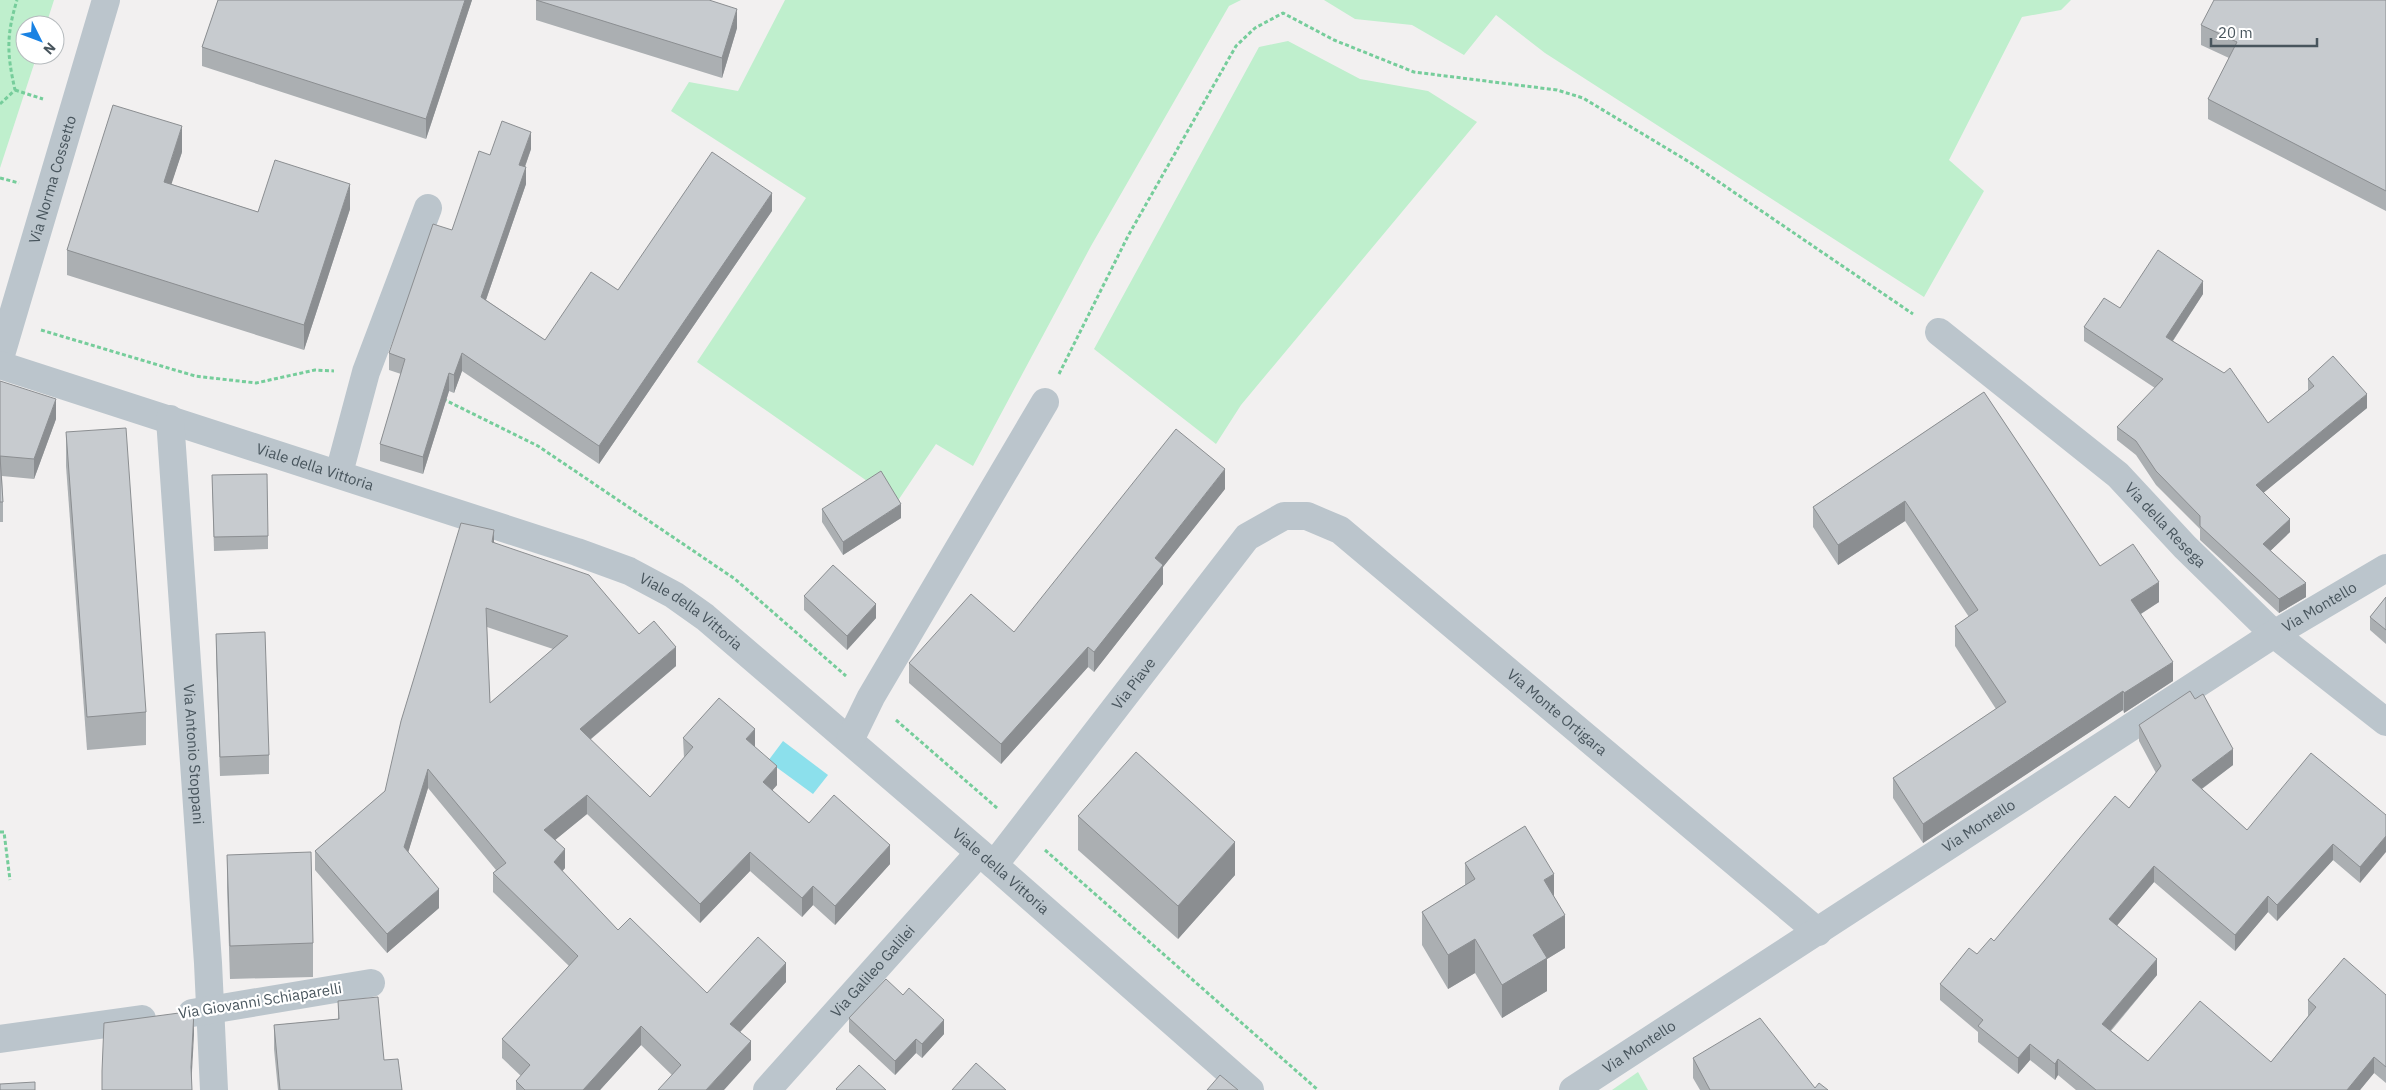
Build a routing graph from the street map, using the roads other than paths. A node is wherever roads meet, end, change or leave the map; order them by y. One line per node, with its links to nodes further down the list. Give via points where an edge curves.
1 (106, 0): 4 (street, Via Norma Cossetto)
2 (428, 208): 8 (street, via 366,372)
3 (1939, 332): 11 (street, Via della Resega, via 2118,475)
4 (0, 358)
5 (0, 365): 7 (street, Viale della Vittoria)
6 (1045, 402): 13 (street, via 871,697)
7 (170, 419): 8 (street, Viale della Vittoria); 17 (street, Via Antonio Stoppani)
8 (339, 473): 13 (street, Viale della Vittoria, via 629,571 674,595 705,617)
9 (1284, 516): 14 (street, Via Piave, via 1246,537); 15 (street, Via Monte Ortigara, via 1307,516 1340,530)
10 (2386, 568): 11 (street, Via Montello)
11 (2274, 634): 12 (street, Via della Resega); 15 (street, Via Montello)
12 (2386, 722)
13 (850, 740): 14 (street, Viale della Vittoria)
14 (986, 859): 20 (street, Via Galileo Galilei); 21 (street, Viale della Vittoria)
15 (1818, 932): 22 (street, Via Montello)
16 (371, 983): 17 (street, Via Giovanni Schiaparelli)
17 (210, 1010): 18 (street, Via Giovanni Schiaparelli); 19 (street, Via Antonio Stoppani)
18 (0, 1039)
19 (214, 1090)
20 (767, 1090)
21 (1250, 1090)
22 (1573, 1090)

